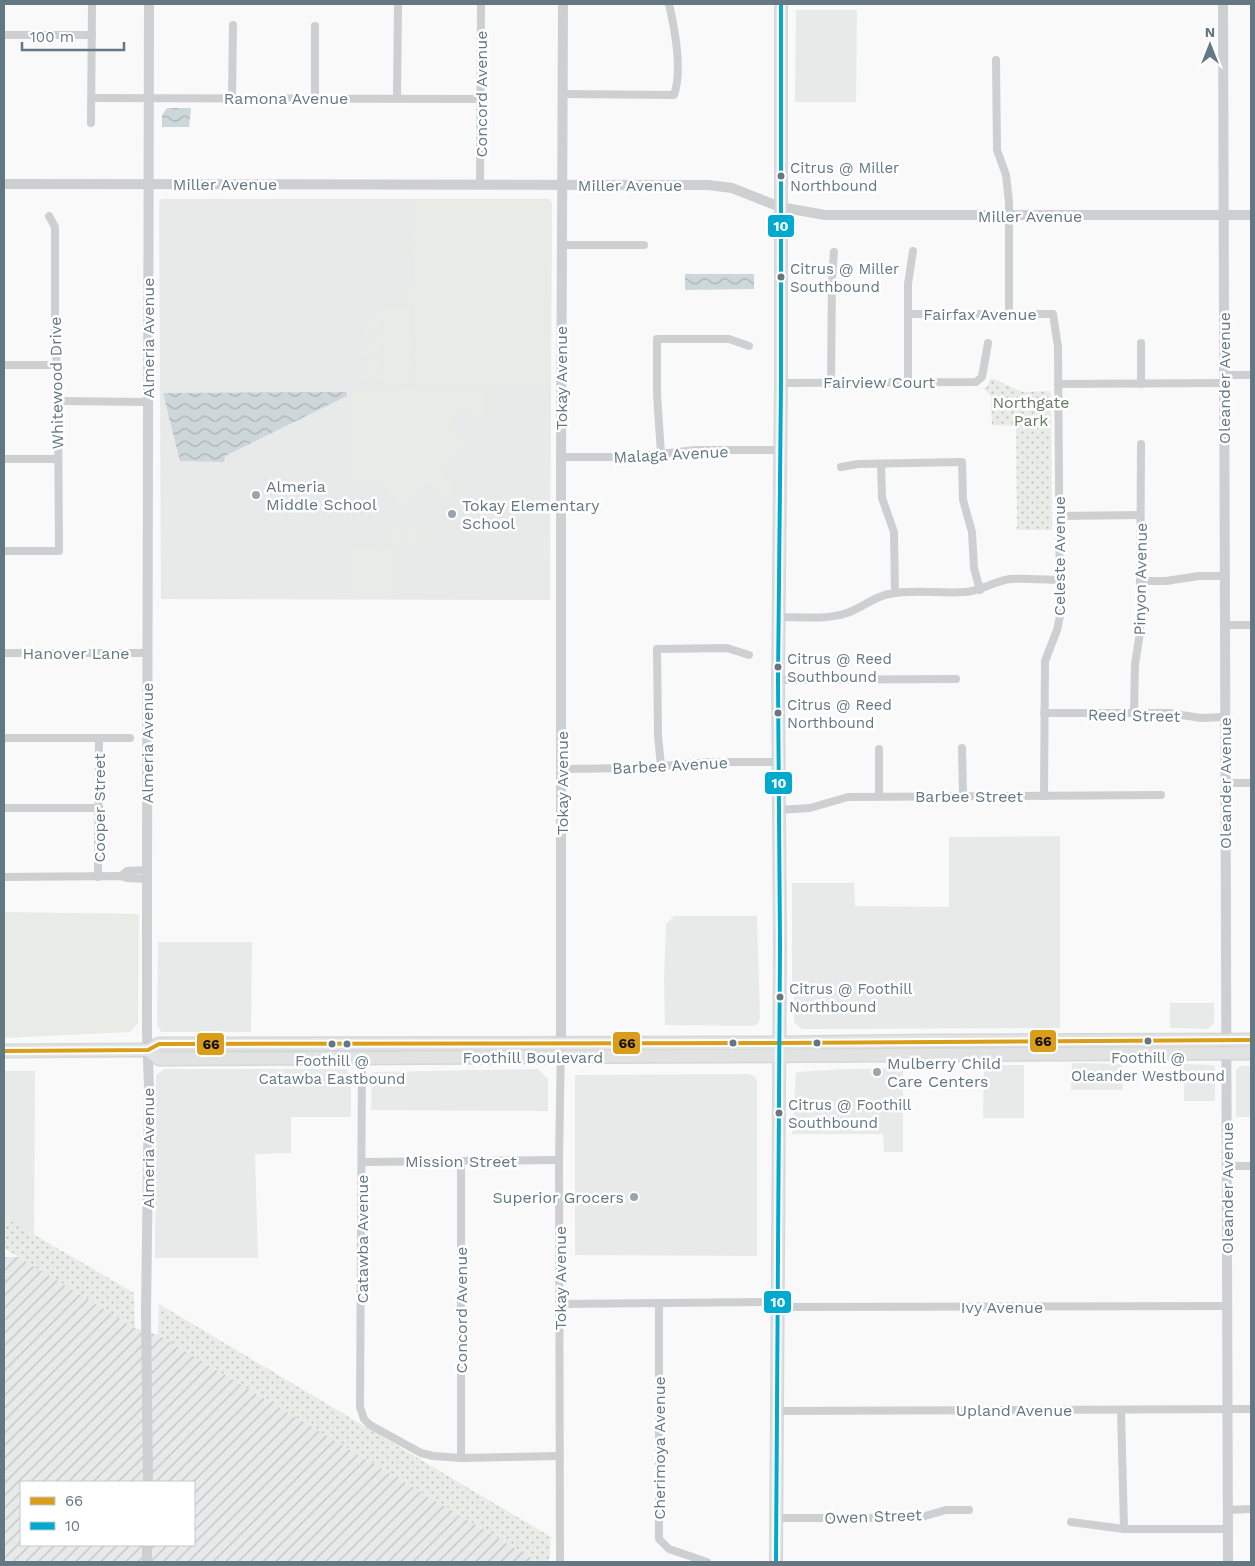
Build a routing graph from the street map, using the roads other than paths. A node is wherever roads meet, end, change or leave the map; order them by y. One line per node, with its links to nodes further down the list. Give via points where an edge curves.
1 (92, 4): 12 (street)
2 (149, 4): 16 (street, Almeria Avenue)
3 (398, 4): 19 (street)
4 (481, 4): 20 (street, Concord Avenue)
5 (563, 4): 14 (street, Tokay Avenue)
6 (669, 4): 14 (street, via 677,47 674,95)
7 (781, 4): 26 (main road)
8 (1223, 4): 30 (street, Oleander Avenue)
9 (232, 25): 17 (street)
10 (315, 26): 18 (street)
11 (4, 35): 12 (street)
12 (92, 35): 15 (street)
13 (996, 60): 29 (street, via 997,150 1006,175)
14 (563, 94): 25 (street, Tokay Avenue)
15 (92, 98): 16 (street, Ramona Avenue); 21 (street)
16 (149, 98): 17 (street, Ramona Avenue); 23 (street, Almeria Avenue)
17 (232, 98): 18 (street, Ramona Avenue)
18 (315, 98): 19 (street, Ramona Avenue)
19 (397, 98): 20 (street, Ramona Avenue)
20 (481, 99): 24 (street, Concord Avenue)
21 (91, 123)
22 (4, 184): 23 (street, Miller Avenue)
23 (148, 184): 24 (street, Miller Avenue); 51 (street, Almeria Avenue)
24 (480, 185): 25 (street, Miller Avenue)
25 (563, 186): 26 (street, Miller Avenue, via 708,185 732,188); 31 (street, Tokay Avenue)
26 (780, 207): 29 (street, Miller Avenue, via 825,215); 46 (main road)
27 (1251, 215): 30 (street, Miller Avenue)
28 (49, 216): 42 (street, Whitewood Drive, via 55,227)
29 (1008, 216): 30 (street, Miller Avenue); 36 (street)
30 (1224, 216): 44 (street, Oleander Avenue)
31 (562, 245): 32 (street); 55 (street, Tokay Avenue)
32 (644, 245)
33 (913, 251): 35 (street)
34 (834, 252): 47 (street)
35 (908, 314): 36 (street, Fairfax Avenue); 45 (street)
36 (1009, 314): 37 (street, Fairfax Avenue)
37 (1053, 314): 48 (street, Celeste Avenue, via 1058,347)
38 (988, 342): 45 (street, Fairview Court, via 982,377 976,382)
39 (1141, 343): 49 (street)
40 (749, 346): 54 (street, via 729,339 657,339)
41 (4, 364): 42 (street)
42 (57, 365): 50 (street, Whitewood Drive)
43 (1251, 376): 44 (street)
44 (1224, 379): 49 (street); 63 (street, Oleander Avenue)
45 (908, 382): 47 (street, Fairview Court)
46 (781, 383): 47 (street, Fairview Court); 53 (main road)
47 (831, 383)
48 (1058, 384): 49 (street); 61 (street, Celeste Avenue)
49 (1141, 384)
50 (58, 401): 51 (street); 57 (street, Whitewood Drive)
51 (148, 402): 72 (street, Almeria Avenue)
52 (1141, 444): 60 (street, Pinyon Avenue)
53 (781, 450): 54 (street, Malaga Avenue, via 696,450); 68 (main road)
54 (661, 454): 55 (street, Malaga Avenue)
55 (561, 457): 86 (street, Tokay Avenue)
56 (4, 459): 57 (street)
57 (58, 459): 62 (street, Whitewood Drive, via 59,551)
58 (881, 464): 59 (street); 66 (street, via 962,462 963,500 972,532 974,568); 67 (street, via 882,498 894,532)
59 (841, 467)
60 (1140, 515): 61 (street); 65 (street, Pinyon Avenue)
61 (1059, 516): 64 (street, Celeste Avenue)
62 (4, 551)
63 (1225, 576): 65 (street); 69 (street, Oleander Avenue)
64 (1060, 580): 66 (street, via 1009,579); 76 (street, Celeste Avenue, via 1060,616 1045,661)
65 (1140, 581): 77 (street, Pinyon Avenue)
66 (980, 590): 67 (street)
67 (895, 593): 68 (street, via 878,596 840,615)
68 (778, 617): 75 (main road)
69 (1224, 625): 70 (street); 78 (street, Oleander Avenue)
70 (1251, 625)
71 (4, 653): 72 (street, Hanover Lane)
72 (148, 653): 96 (street, Almeria Avenue)
73 (749, 655): 85 (street, via 726,648 657,649)
74 (956, 679): 75 (street)
75 (778, 680): 84 (main road)
76 (1044, 713): 77 (street, Reed Street); 92 (street, Celeste Avenue)
77 (1134, 714): 78 (street, Reed Street)
78 (1224, 717): 87 (street, Oleander Avenue)
79 (4, 738): 80 (street)
80 (99, 738): 81 (street); 94 (street, Cooper Street)
81 (130, 738)
82 (962, 748): 91 (street)
83 (879, 749): 90 (street)
84 (778, 762): 85 (street, Barbee Avenue); 95 (main road)
85 (661, 766): 86 (street, Barbee Avenue)
86 (562, 769): 102 (street, Tokay Avenue)
87 (1226, 783): 88 (street); 100 (street, Oleander Avenue)
88 (1251, 783)
89 (1161, 795): 92 (street, Barbee Street)
90 (879, 796): 91 (street, Barbee Street); 95 (street, Barbee Street, via 848,797 810,808)
91 (962, 796): 92 (street, Barbee Street)
92 (1044, 796)
93 (4, 808): 94 (street)
94 (99, 808): 98 (street, Cooper Street)
95 (778, 810): 103 (main road)
96 (147, 875): 98 (street, via 128,871 121,876); 104 (street, Almeria Avenue)
97 (4, 877): 98 (street)
98 (98, 877)
99 (1023, 1040): 100 (main road, Foothill Boulevard); 103 (main road, Foothill Boulevard); 108 (main road, via 1020,1046 965,1048)
100 (1226, 1040): 101 (main road, Foothill Boulevard); 107 (street, Oleander Avenue)
101 (1251, 1040)
102 (561, 1043): 103 (main road, Foothill Boulevard); 104 (main road, Foothill Boulevard, via 158,1044); 109 (street, Tokay Avenue)
103 (779, 1049): 108 (main road, Foothill Boulevard); 109 (main road, Foothill Boulevard); 118 (main road)
104 (148, 1050): 105 (main road, Foothill Boulevard); 110 (main road, Foothill Boulevard, via 158,1059); 126 (street, Almeria Avenue)
105 (4, 1051)
106 (1251, 1053): 107 (main road, Foothill Boulevard)
107 (1226, 1054): 108 (main road, Foothill Boulevard); 114 (street, Oleander Avenue)
108 (954, 1055)
109 (561, 1057): 110 (main road, Foothill Boulevard); 111 (street, Tokay Avenue)
110 (362, 1058): 113 (street, Catawba Avenue)
111 (559, 1160): 112 (street, Mission Street); 116 (street, Tokay Avenue)
112 (460, 1161): 113 (street, Mission Street); 125 (street, Concord Avenue)
113 (362, 1162): 125 (street, Catawba Avenue, via 360,1407 364,1419 421,1453)
114 (1226, 1166): 115 (street); 119 (street, Oleander Avenue)
115 (1251, 1166)
116 (561, 1304): 117 (street, Ivy Avenue); 124 (street, Tokay Avenue)
117 (659, 1304): 118 (street, Ivy Avenue); 137 (street, Cherimoya Avenue, via 659,1539 670,1549)
118 (777, 1305): 119 (street, Ivy Avenue); 123 (main road)
119 (1227, 1306): 120 (street, Oleander Avenue)
120 (1227, 1409): 121 (street, Upland Avenue); 122 (street, Upland Avenue); 129 (street, Oleander Avenue)
121 (1251, 1409)
122 (1121, 1410): 123 (street, Upland Avenue); 132 (street)
123 (777, 1411): 130 (main road)
124 (560, 1456): 125 (street); 136 (street, Tokay Avenue)
125 (461, 1458)
126 (148, 1481)
127 (1251, 1509): 129 (street)
128 (969, 1510): 130 (street, Owen Street, via 946,1510 918,1518)
129 (1227, 1510): 133 (street, Oleander Avenue)
130 (777, 1518): 138 (main road)
131 (1071, 1522): 132 (street)
132 (1124, 1529): 133 (street)
133 (1228, 1529): 139 (street, Oleander Avenue)
134 (147, 1546): 135 (street)
135 (147, 1562)
136 (560, 1562)
137 (707, 1562)
138 (776, 1562)
139 (1228, 1562)

